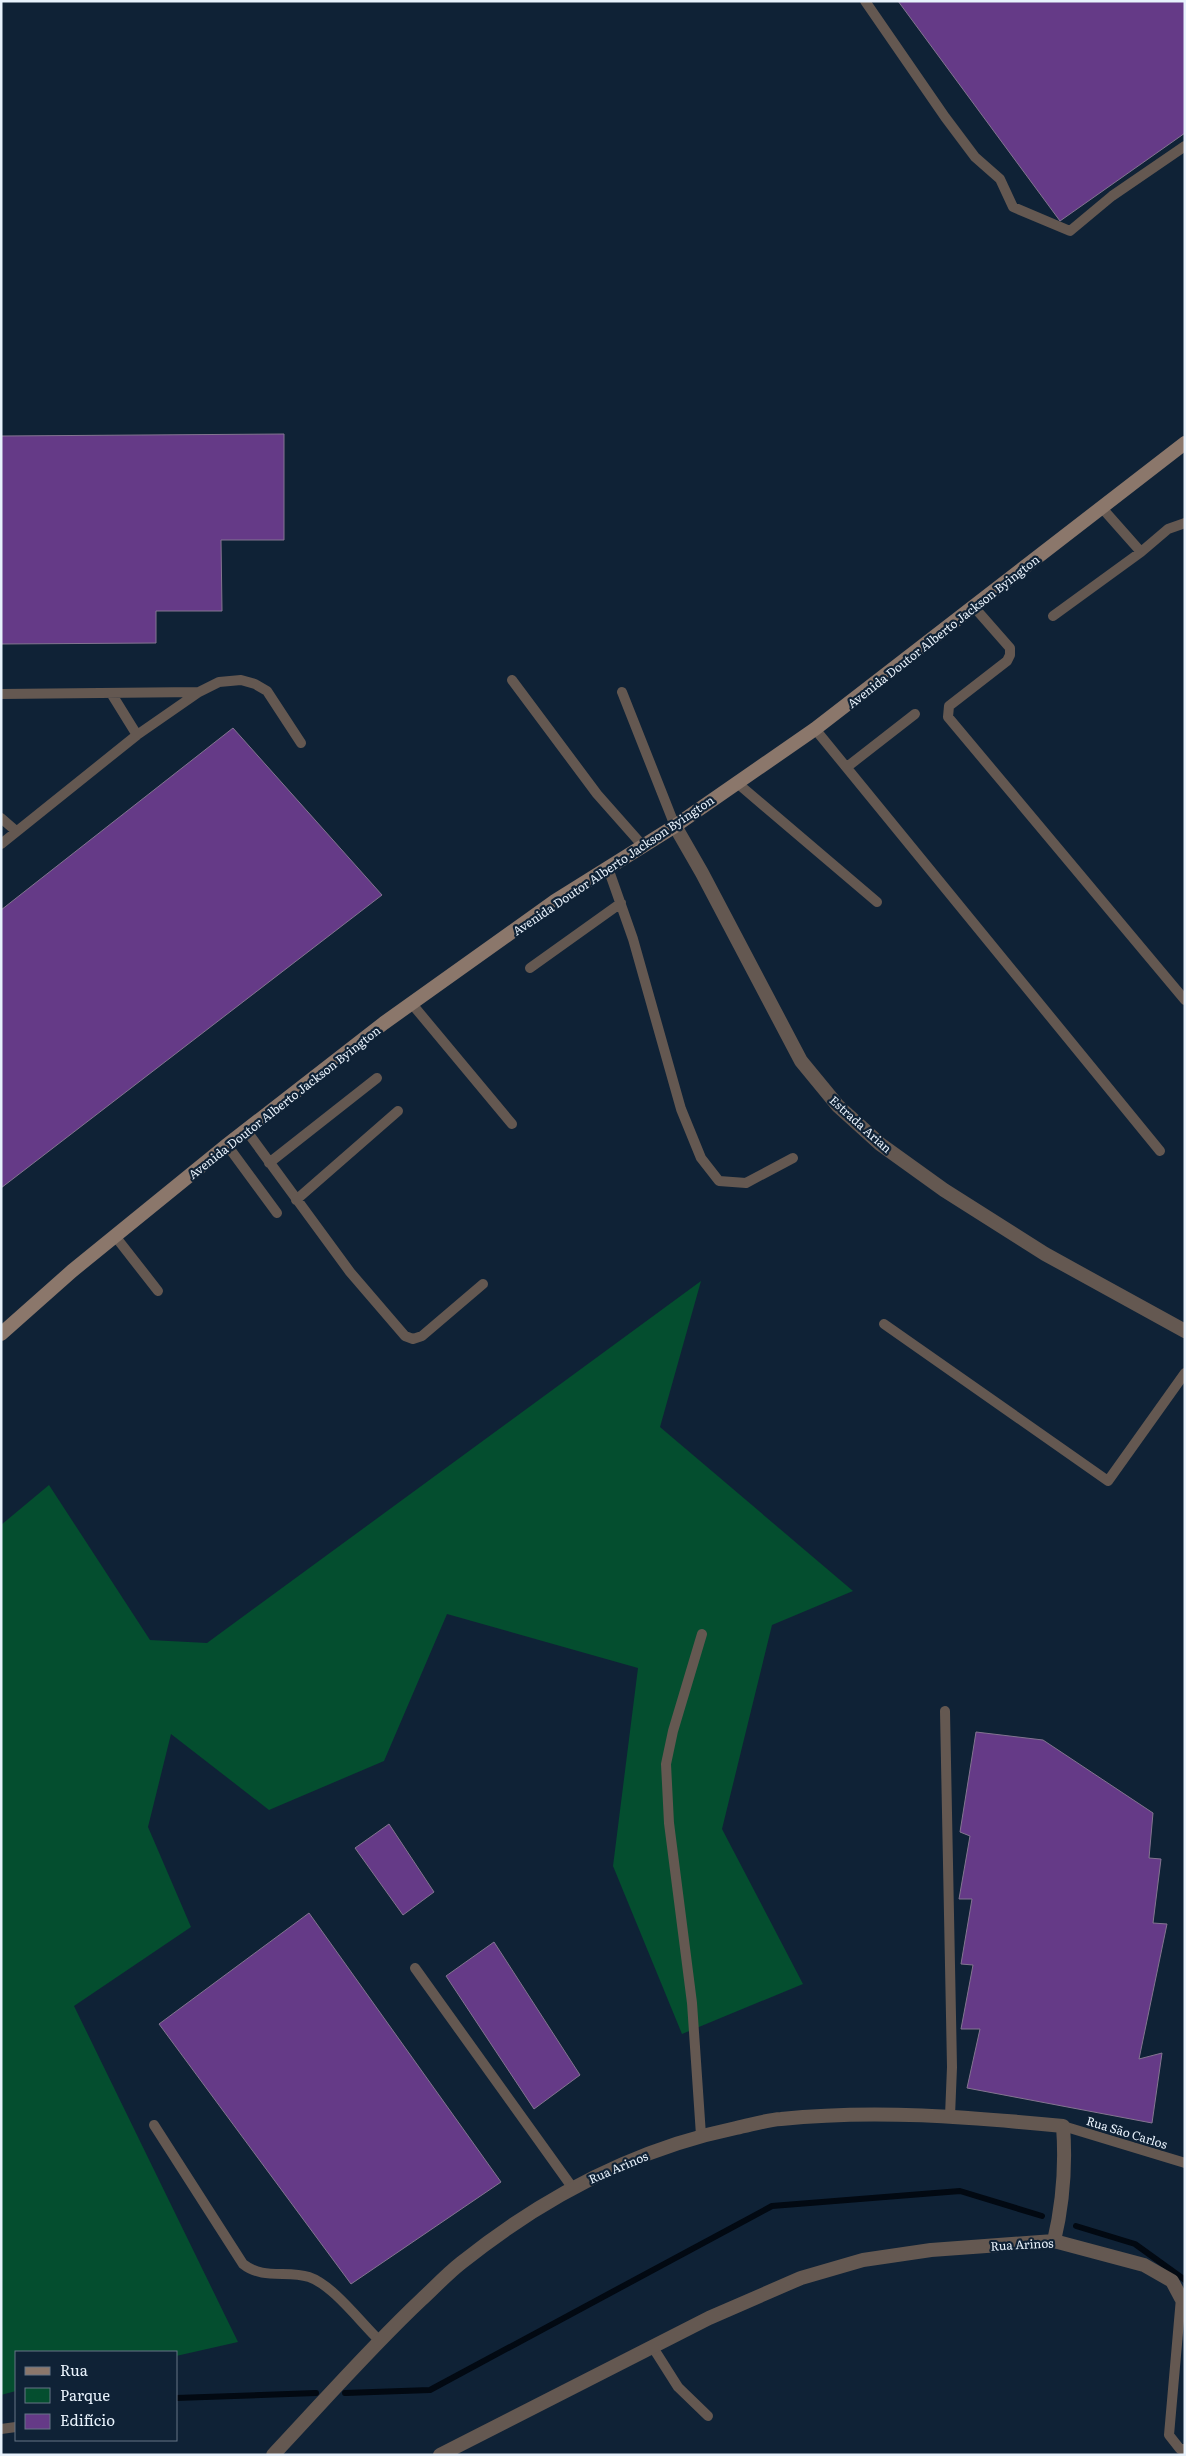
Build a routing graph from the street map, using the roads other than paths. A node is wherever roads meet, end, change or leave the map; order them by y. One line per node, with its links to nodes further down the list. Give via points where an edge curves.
1 (865, 1): 2 (lane, via 975,157 1000,179 1013,207 1070,231 1112,196)
2 (1185, 146)
3 (1185, 443): 4 (main road, Avenida Doutor Alberto Jackson Byington)
4 (1102, 508): 6 (lane); 7 (main road, Avenida Doutor Alberto Jackson Byington)
5 (1185, 523): 6 (lane, via 1168,529)
6 (1141, 552): 8 (lane)
7 (974, 606): 15 (main road, Avenida Doutor Alberto Jackson Byington); 29 (lane, via 1010,648 1010,655 1007,661 949,706 948,716)
8 (1053, 616)
9 (512, 680): 24 (lane, via 597,794)
10 (200, 692): 12 (lane); 16 (lane); 17 (lane, via 220,682 241,680 255,684 267,691)
11 (622, 692): 21 (lane)
12 (111, 693): 13 (lane); 16 (lane)
13 (1, 694)
14 (915, 714): 18 (lane)
15 (815, 729): 18 (lane); 19 (main road, Avenida Doutor Alberto Jackson Byington)
16 (137, 735): 22 (lane)
17 (301, 743)
18 (847, 767): 36 (lane)
19 (736, 782): 21 (main road, Avenida Doutor Alberto Jackson Byington); 26 (lane)
20 (1, 818): 22 (lane)
21 (675, 826): 24 (main road, Avenida Doutor Alberto Jackson Byington); 45 (street, Estrada Arian, via 801,1060 838,1106 880,1144 944,1190 1045,1254)
22 (16, 831): 23 (lane)
23 (1, 844)
24 (643, 846): 25 (main road, Avenida Doutor Alberto Jackson Byington)
25 (608, 868): 27 (lane); 30 (main road, Avenida Doutor Alberto Jackson Byington, via 555,901)
26 (877, 902)
27 (621, 903): 28 (lane); 37 (lane, via 681,1109 701,1158 719,1180 746,1183)
28 (530, 968)
29 (1185, 1000)
30 (412, 1004): 33 (lane); 34 (main road, Avenida Doutor Alberto Jackson Byington)
31 (377, 1078): 38 (lane)
32 (398, 1111): 39 (lane)
33 (512, 1124)
34 (246, 1130): 35 (main road, Avenida Doutor Alberto Jackson Byington); 38 (lane)
35 (227, 1145): 40 (lane); 41 (main road, Avenida Doutor Alberto Jackson Byington)
36 (1160, 1151)
37 (793, 1158)
38 (269, 1163): 39 (lane)
39 (296, 1200): 42 (lane, via 350,1272 409,1338 422,1336)
40 (277, 1213)
41 (115, 1236): 43 (lane); 46 (main road, Avenida Doutor Alberto Jackson Byington)
42 (483, 1284)
43 (158, 1290)
44 (884, 1324): 47 (lane, via 1108,1481)
45 (1185, 1331)
46 (1, 1334)
47 (1185, 1373)
48 (702, 1634): 54 (lane, via 666,1764 668,1823 692,2003)
49 (945, 1711): 51 (lane)
50 (415, 1968): 56 (lane)
51 (950, 2116): 53 (street, Rua Arinos); 54 (street, Rua Arinos, via 849,2114 779,2119)
52 (154, 2125): 59 (lane, via 243,2264 255,2272 302,2276 324,2284)
53 (1063, 2126): 55 (lane, Rua São Carlos); 57 (street, via 1064,2177)
54 (701, 2135): 56 (street, Rua Arinos, via 632,2160)
55 (1185, 2162)
56 (572, 2187): 59 (street, Rua Arinos, via 460,2263)
57 (1054, 2241): 58 (street, Rua Arinos, via 1144,2265 1172,2281); 60 (street, Rua Arinos, via 930,2250 863,2260 801,2278)
58 (1181, 2298): 64 (lane, via 1169,2436 1180,2449)
59 (380, 2341): 65 (street, Rua Arinos)
60 (652, 2346): 61 (lane, via 678,2387); 66 (street, Rua Arinos)
61 (708, 2416)
62 (15, 2427): 63 (lane)
63 (1, 2429)
64 (1185, 2450)
65 (273, 2455)
66 (440, 2455)

